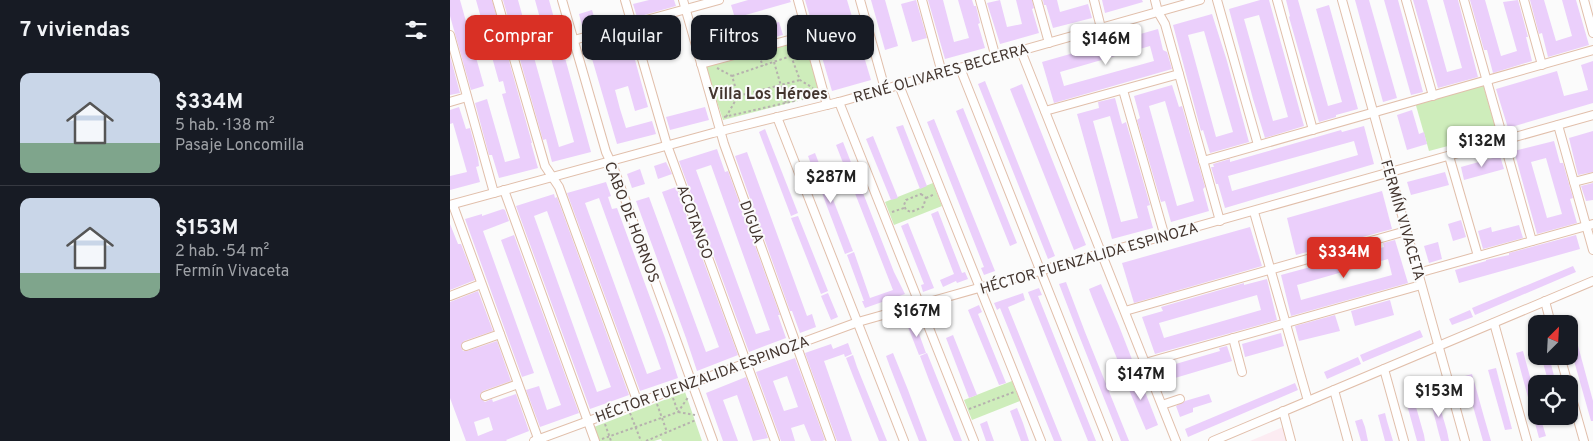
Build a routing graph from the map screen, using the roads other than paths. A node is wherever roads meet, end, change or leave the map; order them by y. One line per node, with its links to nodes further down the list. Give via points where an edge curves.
1 (498, 0): 67 (street, via 545,166)
2 (562, 0): 30 (street, CABO DE HORNOS)
3 (625, 0): 23 (street, ACOTANGO)
4 (683, 0): 21 (street, DIGUA)
5 (719, 0): 21 (street)
6 (798, 0): 25 (street)
7 (860, 0): 46 (street)
8 (922, 0): 42 (street)
9 (980, 0): 36 (street)
10 (1037, 0): 32 (street)
11 (1094, 0): 26 (street)
12 (1155, 0): 22 (street)
13 (1200, 0): 22 (street, RENÉ OLIVARES BECERRA)
14 (1217, 0): 62 (street)
15 (1277, 0): 58 (street)
16 (1342, 0): 54 (street, FERMÍN VIVACETA)
17 (1406, 0): 48 (street)
18 (1464, 0): 44 (street)
19 (1524, 0): 40 (street)
20 (1584, 0): 27 (street)
21 (686, 9): 24 (street); 39 (street, DIGUA)
22 (1158, 12): 26 (street, RENÉ OLIVARES BECERRA); 43 (street)
23 (629, 15)
24 (664, 15)
25 (802, 15)
26 (1102, 28): 32 (street, RENÉ OLIVARES BECERRA)
27 (1593, 33)
28 (450, 35): 33 (street)
29 (582, 38): 30 (street)
30 (574, 40): 64 (street, CABO DE HORNOS)
31 (787, 40): 39 (street)
32 (1049, 43): 35 (street, RENÉ OLIVARES BECERRA)
33 (451, 44): 49 (street)
34 (1593, 50): 40 (street)
35 (1021, 51): 36 (street, RENÉ OLIVARES BECERRA); 53 (street)
36 (996, 58): 41 (street, RENÉ OLIVARES BECERRA)
37 (642, 60): 61 (street, ACOTANGO)
38 (815, 60): 52 (street)
39 (704, 63): 59 (street, DIGUA)
40 (1542, 64): 44 (street)
41 (960, 68): 42 (street, RENÉ OLIVARES BECERRA); 83 (street)
42 (942, 73): 45 (street, RENÉ OLIVARES BECERRA)
43 (1179, 74): 47 (street); 65 (street)
44 (1487, 80): 48 (street); 60 (street)
45 (899, 86): 46 (street, RENÉ OLIVARES BECERRA); 88 (street)
46 (885, 89): 51 (street, RENÉ OLIVARES BECERRA)
47 (1123, 90): 53 (street); 77 (street)
48 (1433, 96): 54 (street)
49 (467, 97): 50 (street); 71 (street)
50 (450, 102)
51 (839, 102): 52 (street, RENÉ OLIVARES BECERRA); 91 (street)
52 (828, 105): 56 (street, RENÉ OLIVARES BECERRA)
53 (1045, 111): 80 (street)
54 (1373, 113): 58 (street); 66 (street, FERMÍN VIVACETA)
55 (1593, 115): 57 (street, HÉCTOR FUENZALIDA ESPINOZA)
56 (777, 117): 59 (street, RENÉ OLIVARES BECERRA); 94 (street)
57 (1558, 125): 60 (street, HÉCTOR FUENZALIDA ESPINOZA); 69 (street)
58 (1313, 130): 62 (street)
59 (720, 131): 61 (street, RENÉ OLIVARES BECERRA); 99 (street, DIGUA)
60 (1504, 140): 63 (street, HÉCTOR FUENZALIDA ESPINOZA); 78 (street)
61 (666, 145): 64 (street, RENÉ OLIVARES BECERRA); 102 (street, ACOTANGO)
62 (1258, 145): 65 (street)
63 (1449, 156): 66 (street, HÉCTOR FUENZALIDA ESPINOZA); 81 (street)
64 (610, 161): 67 (street, RENÉ OLIVARES BECERRA); 107 (street, CABO DE HORNOS)
65 (1203, 161): 74 (street)
66 (1390, 173): 73 (street, HÉCTOR FUENZALIDA ESPINOZA); 76 (street, FERMÍN VIVACETA)
67 (552, 177): 70 (street, RENÉ OLIVARES BECERRA); 112 (street, via 559,187)
68 (1593, 177): 69 (street)
69 (1574, 182): 75 (street)
70 (504, 190): 71 (street, RENÉ OLIVARES BECERRA); 116 (street)
71 (494, 193): 72 (street, RENÉ OLIVARES BECERRA)
72 (451, 205): 86 (street)
73 (1254, 212): 74 (street, HÉCTOR FUENZALIDA ESPINOZA); 82 (street)
74 (1220, 221): 77 (street, HÉCTOR FUENZALIDA ESPINOZA)
75 (1590, 225): 78 (street); 79 (street)
76 (1406, 231): 82 (street); 84 (street, FERMÍN VIVACETA)
77 (1164, 237): 80 (street, HÉCTOR FUENZALIDA ESPINOZA)
78 (1532, 241): 81 (street)
79 (1593, 250)
80 (1102, 254): 83 (street, HÉCTOR FUENZALIDA ESPINOZA); 92 (street)
81 (1478, 256): 84 (street)
82 (1270, 270): 92 (street); 95 (street)
83 (1040, 272): 88 (street, HÉCTOR FUENZALIDA ESPINOZA); 125 (street)
84 (1418, 273): 87 (street, FERMÍN VIVACETA)
85 (1593, 281): 90 (street)
86 (482, 284): 89 (street); 97 (street)
87 (1421, 285): 95 (street); 101 (street, FERMÍN VIVACETA)
88 (980, 288): 91 (street, HÉCTOR FUENZALIDA ESPINOZA); 124 (street)
89 (450, 296)
90 (1545, 301): 93 (street); 96 (street)
91 (920, 305): 94 (street, HÉCTOR FUENZALIDA ESPINOZA); 123 (street)
92 (1125, 311): 103 (street)
93 (1549, 315)
94 (858, 322): 99 (street, HÉCTOR FUENZALIDA ESPINOZA); 122 (street)
95 (1286, 323): 98 (street); 111 (street)
96 (1494, 323): 101 (street); 132 (street)
97 (500, 334): 100 (street); 106 (street)
98 (1233, 338): 103 (street); 105 (street)
99 (796, 344): 102 (street, HÉCTOR FUENZALIDA ESPINOZA); 121 (street, DIGUA)
100 (466, 346)
101 (1438, 346): 104 (street); 131 (street, FERMÍN VIVACETA)
102 (746, 363): 107 (street, HÉCTOR FUENZALIDA ESPINOZA); 120 (street, ACOTANGO)
103 (1145, 363): 113 (street)
104 (1384, 369): 108 (street); 130 (street)
105 (1242, 372)
106 (518, 384): 109 (street); 117 (street)
107 (693, 386): 112 (street, HÉCTOR FUENZALIDA ESPINOZA); 119 (street, CABO DE HORNOS)
108 (1334, 390): 111 (street); 129 (street)
109 (485, 396)
110 (1180, 399): 113 (street)
111 (1308, 401): 114 (street)
112 (638, 403): 116 (street, HÉCTOR FUENZALIDA ESPINOZA)
113 (1162, 405): 126 (street)
114 (1283, 412): 127 (street); 128 (street)
115 (1578, 420): 133 (street)
116 (588, 422): 117 (street, HÉCTOR FUENZALIDA ESPINOZA); 118 (street)
117 (537, 441)
118 (596, 441)
119 (713, 441)
120 (775, 441)
121 (831, 441)
122 (904, 441)
123 (974, 441)
124 (1041, 441)
125 (1108, 441)
126 (1176, 441)
127 (1213, 441)
128 (1291, 441)
129 (1348, 441)
130 (1404, 441)
131 (1465, 441)
132 (1527, 441)
133 (1584, 441)

